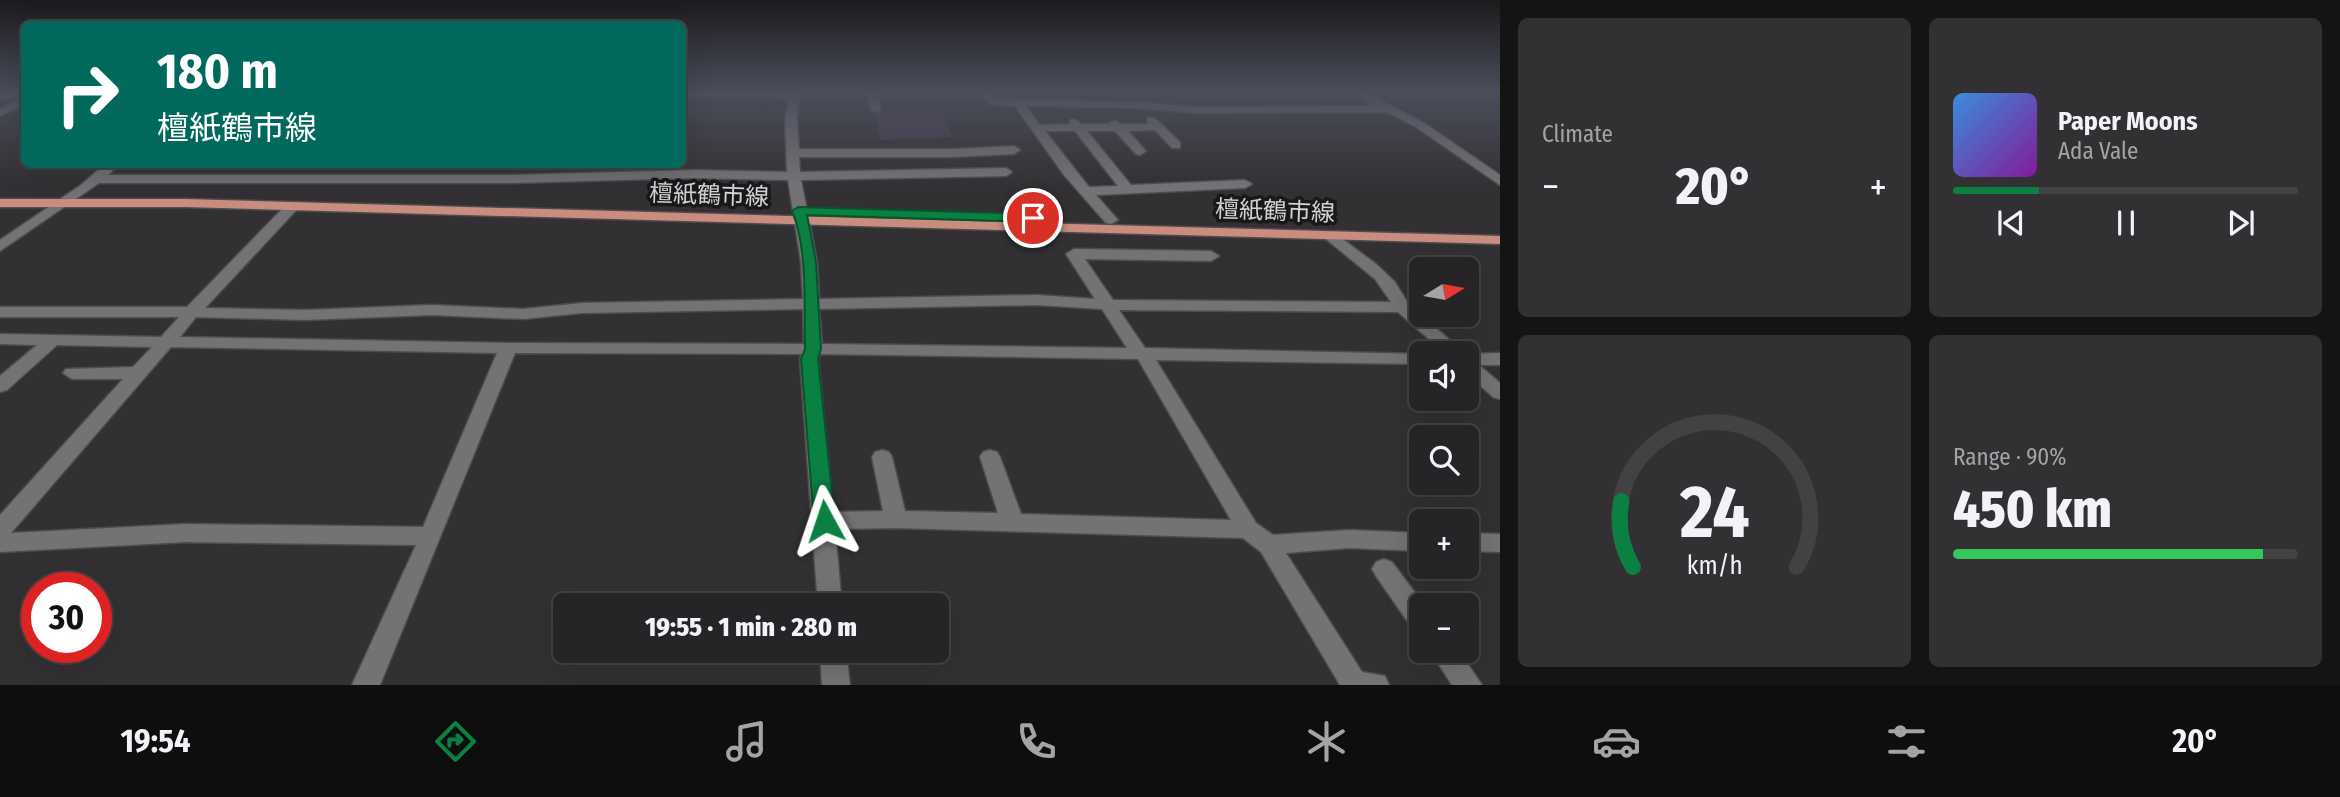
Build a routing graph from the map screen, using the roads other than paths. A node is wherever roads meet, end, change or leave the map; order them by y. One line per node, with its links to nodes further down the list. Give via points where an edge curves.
1 (792, 123): 14 (street)
2 (1034, 123): 10 (street)
3 (1075, 123): 7 (street)
4 (1114, 123): 8 (street)
5 (1154, 123): 9 (street)
6 (1416, 123): 19 (street)
7 (1078, 127): 8 (street); 10 (street); 21 (street)
8 (1118, 127): 9 (street); 13 (street)
9 (1158, 127): 11 (street)
10 (1037, 128): 22 (street)
11 (1176, 145)
12 (1014, 150): 14 (street, via 838,146)
13 (1140, 151)
14 (793, 153): 17 (street)
15 (108, 168): 18 (street)
16 (1006, 172): 17 (street)
17 (794, 176): 18 (street); 28 (street)
18 (96, 179): 24 (street)
19 (1500, 181)
20 (1245, 184): 21 (street)
21 (1128, 190): 22 (street)
22 (1086, 191): 29 (street)
23 (0, 194): 24 (main road, 檀紙鶴市線)
24 (78, 194): 26 (street); 28 (main road, 檀紙鶴市線, via 299,197)
25 (0, 203): 26 (main road, 檀紙鶴市線)
26 (64, 203): 27 (main road, 檀紙鶴市線); 33 (street)
27 (293, 206): 28 (main road, 檀紙鶴市線); 38 (street)
28 (801, 216): 29 (main road, 檀紙鶴市線); 31 (main road, 檀紙鶴市線); 35 (street)
29 (1111, 220): 30 (main road, 檀紙鶴市線)
30 (1500, 231)
31 (1328, 235): 32 (main road, 檀紙鶴市線); 37 (street, via 1381,277)
32 (1500, 240)
33 (0, 247)
34 (1210, 256): 36 (street, via 1074,254)
35 (811, 302): 36 (street); 38 (street, via 582,308 523,314); 45 (street)
36 (1105, 302): 37 (street, via 1144,307); 46 (street)
37 (1402, 306): 43 (street)
38 (193, 311): 39 (street); 42 (street)
39 (0, 312)
40 (0, 339): 41 (street)
41 (54, 339): 42 (street); 53 (street)
42 (167, 341): 44 (street); 51 (street)
43 (1442, 341)
44 (509, 348): 45 (street); 62 (street)
45 (813, 349): 46 (street); 58 (street, via 809,359)
46 (1142, 354): 47 (street); 60 (street)
47 (1409, 358)
48 (1500, 359): 49 (street)
49 (1479, 360)
50 (72, 373): 51 (street)
51 (139, 373): 61 (street)
52 (1479, 373): 54 (street)
53 (0, 386)
54 (1500, 393)
55 (882, 457): 57 (street)
56 (990, 457): 59 (street)
57 (896, 519): 58 (street); 59 (street)
58 (825, 521): 69 (street)
59 (1013, 523): 60 (street)
60 (1248, 529): 67 (street)
61 (0, 530)
62 (431, 536): 65 (street, via 186,533); 73 (street)
63 (1409, 542): 67 (street, via 1349,539)
64 (1479, 542): 66 (street)
65 (0, 543)
66 (1500, 543)
67 (1269, 545): 75 (street)
68 (1384, 569): 70 (street)
69 (829, 593)
70 (1409, 603)
71 (834, 663): 74 (street)
72 (1452, 663): 77 (street)
73 (366, 685)
74 (836, 685)
75 (1354, 685): 76 (street)
76 (1375, 685)
77 (1468, 685)

